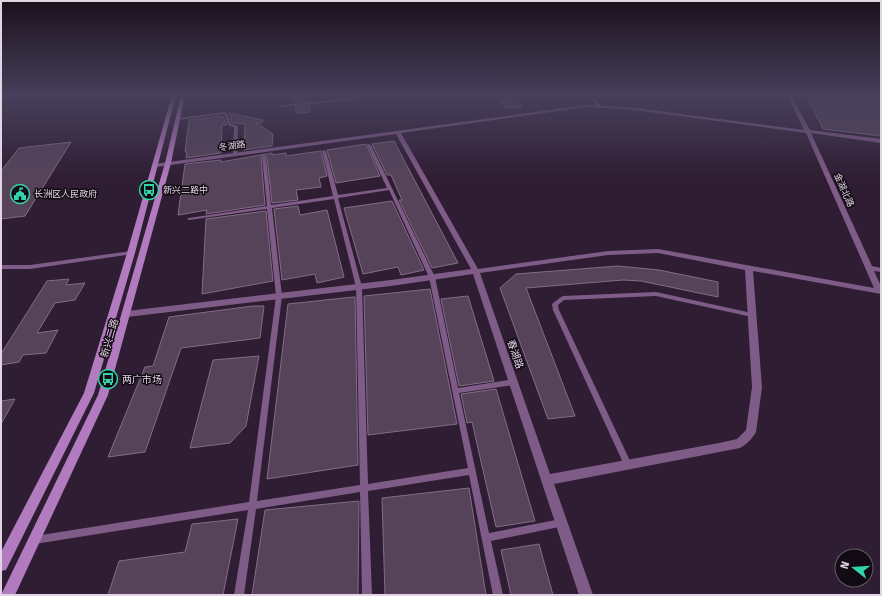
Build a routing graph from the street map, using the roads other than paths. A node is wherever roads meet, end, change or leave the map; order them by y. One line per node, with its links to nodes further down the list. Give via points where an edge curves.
1 (167, 123): 15 (main road, 新兴二路)
2 (177, 123): 14 (main road, 新兴二路)
3 (229, 123): 12 (lane, via 236,126)
4 (462, 123): 7 (street, 冬湖路)
5 (739, 123): 8 (street, 冬湖路)
6 (803, 123): 8 (street, 金湖北路)
7 (398, 132): 12 (street, 冬湖路); 24 (street, 春湖路)
8 (808, 132): 9 (street, 冬湖路); 23 (street, 金湖北路)
9 (881, 141)
10 (369, 144): 16 (lane)
11 (324, 151): 17 (lane)
12 (235, 154): 14 (street, 冬湖路)
13 (264, 157): 18 (lane)
14 (168, 163): 15 (street, 冬湖路); 30 (main road, 新兴二路)
15 (156, 164): 20 (main road, 新兴二路)
16 (389, 189): 17 (lane); 26 (lane)
17 (336, 197): 18 (lane); 27 (lane)
18 (270, 207): 19 (lane); 29 (lane)
19 (189, 219)
20 (132, 253): 21 (lane, via 30,267); 42 (main road, 新兴二路, via 88,393)
21 (1, 266)
22 (749, 268): 24 (street, via 658,251 608,253); 28 (street); 31 (street)
23 (869, 268): 25 (street); 28 (street, 金湖北路)
24 (476, 270): 26 (street); 32 (street, 春湖路)
25 (881, 270)
26 (432, 277): 27 (street); 33 (lane)
27 (360, 286): 29 (street); 37 (lane)
28 (880, 292)
29 (279, 296): 30 (street); 38 (lane)
30 (127, 314): 41 (main road, 新兴二路, via 103,395)
31 (752, 315): 34 (street, via 757,387 751,432 740,443); 34 (lane, via 656,294 563,298 555,304)
32 (514, 382): 33 (lane); 36 (street, 春湖路)
33 (455, 391): 35 (lane)
34 (628, 465): 36 (street)
35 (471, 471): 37 (lane); 40 (lane)
36 (547, 480): 39 (street, 春湖路)
37 (364, 488): 38 (lane); 45 (lane)
38 (253, 505): 41 (lane); 44 (lane)
39 (561, 523): 40 (lane); 47 (street, 春湖路)
40 (486, 538): 46 (lane)
41 (34, 540): 43 (main road, 新兴二路)
42 (1, 565)
43 (8, 595)
44 (239, 595)
45 (367, 595)
46 (498, 595)
47 (586, 595)

